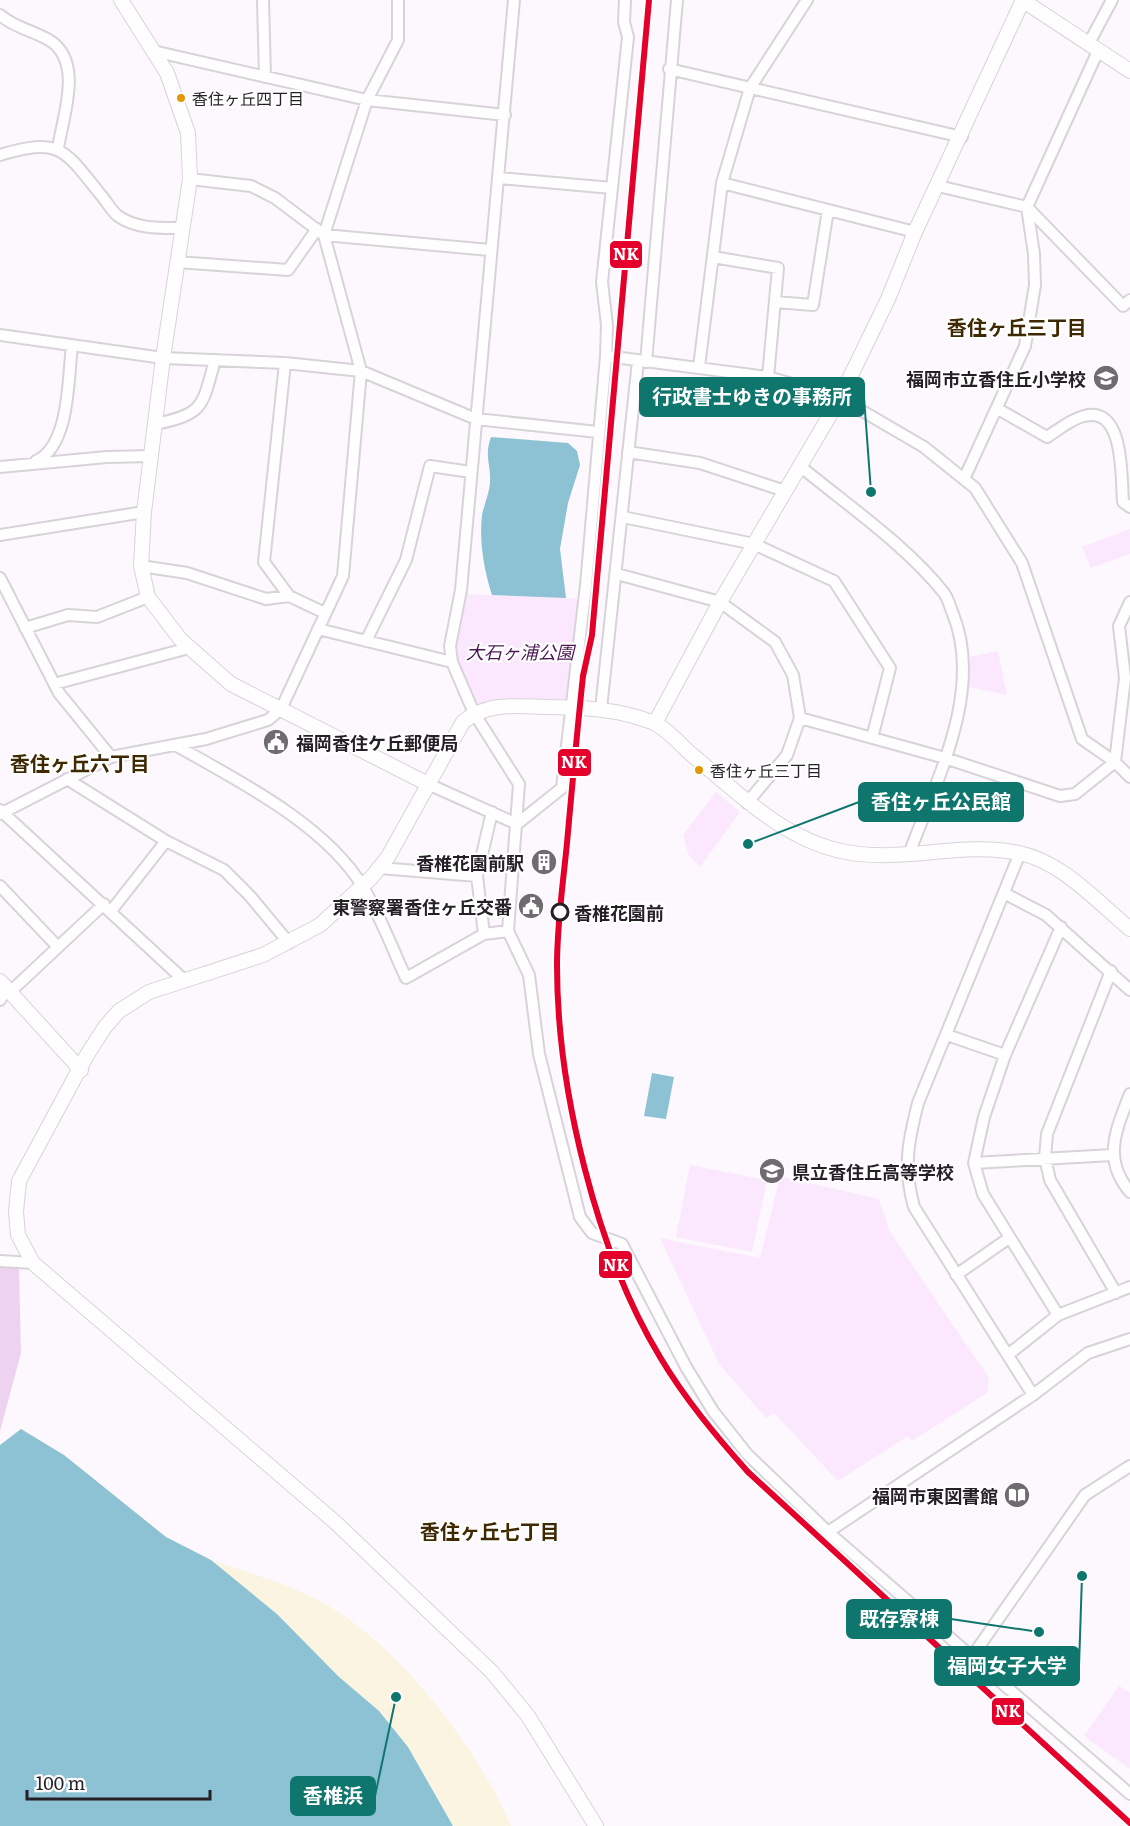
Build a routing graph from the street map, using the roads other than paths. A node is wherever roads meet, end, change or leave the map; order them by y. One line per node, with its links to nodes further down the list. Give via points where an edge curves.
1 (121, 0): 12 (street)
2 (263, 0): 15 (street)
3 (398, 0): 17 (street, via 398,40)
4 (514, 0): 18 (street)
5 (625, 0): 26 (street, via 628,37)
6 (677, 0): 13 (street)
7 (807, 0): 16 (street)
8 (1023, 0): 11 (street); 19 (street)
9 (1112, 0): 11 (street)
10 (0, 15): 20 (street, via 11,25 50,40 65,55 69,74)
11 (1093, 48): 14 (street); 27 (street)
12 (153, 51): 15 (street); 23 (street, via 167,73 188,133)
13 (669, 69): 16 (street); 42 (street)
14 (1130, 71)
15 (265, 77): 17 (street)
16 (750, 88): 19 (street); 24 (street)
17 (367, 100): 18 (street); 30 (street)
18 (505, 115): 22 (street)
19 (962, 137): 25 (street)
20 (58, 148): 21 (street, via 42,146); 29 (street, via 118,216 146,228)
21 (0, 155)
22 (499, 178): 26 (street); 32 (street)
23 (190, 179): 29 (street); 30 (street, via 251,186 275,198)
24 (722, 183): 28 (street); 33 (street)
25 (938, 186): 27 (street); 31 (street)
26 (612, 188): 39 (street, via 602,282)
27 (1027, 207): 35 (street, via 1123,306); 48 (street, via 1035,285 1024,346)
28 (828, 210): 31 (street); 36 (street, via 813,305)
29 (181, 228): 34 (street)
30 (321, 232): 32 (street); 34 (street, via 288,270); 45 (street)
31 (915, 232): 47 (street)
32 (490, 250): 49 (street)
33 (713, 257): 36 (street, via 778,268); 44 (street)
34 (177, 262): 40 (street)
35 (1130, 300)
36 (775, 302): 46 (street)
37 (0, 335): 38 (street)
38 (72, 345): 40 (street); 54 (street, via 61,433 44,458)
39 (606, 356): 42 (street); 51 (street)
40 (163, 358): 41 (street); 50 (street)
41 (214, 360): 43 (street); 50 (street, via 202,404 185,418)
42 (642, 362): 44 (street); 52 (street)
43 (285, 363): 45 (street); 68 (street, via 264,562)
44 (699, 367): 46 (street)
45 (361, 371): 49 (street); 72 (street, via 343,576)
46 (768, 377): 47 (street)
47 (840, 398): 55 (street); 58 (street, via 924,447)
48 (998, 409): 58 (street); 60 (street, via 1047,437 1085,416 1098,416 1112,426 1118,440 1123,502)
49 (476, 419): 51 (street); 57 (street)
50 (155, 424): 53 (street)
51 (598, 432): 79 (street, via 586,585)
52 (628, 452): 59 (street, via 700,463); 62 (street)
53 (152, 456): 54 (street); 61 (street)
54 (30, 464): 56 (street)
55 (800, 466): 59 (street); 89 (street, via 913,561 945,594 965,656 963,695)
56 (0, 467)
57 (471, 472): 75 (street, via 430,466 406,560); 77 (street, via 461,590 450,646)
58 (964, 479): 90 (street, via 975,488 1022,563 1082,739)
59 (785, 491): 64 (street)
60 (1130, 507)
61 (144, 512): 63 (street); 65 (street)
62 (623, 517): 64 (street); 66 (street)
63 (0, 535)
64 (754, 544): 70 (street); 86 (street, via 834,581 890,668)
65 (141, 566): 68 (street, via 187,573 266,599); 69 (street)
66 (617, 574): 70 (street); 81 (street)
67 (0, 578): 73 (street)
68 (289, 596): 72 (street)
69 (148, 597): 73 (street, via 97,617 68,615); 76 (street)
70 (720, 602): 84 (street, via 775,642 793,675); 85 (street)
71 (1130, 602): 83 (street, via 1119,626)
72 (325, 613): 74 (street)
73 (25, 628): 78 (street)
74 (318, 629): 75 (street); 80 (street)
75 (366, 641): 77 (street)
76 (189, 648): 78 (street); 80 (street, via 231,684)
77 (452, 662): 82 (street)
78 (54, 684): 88 (street)
79 (569, 707): 81 (street); 82 (street, via 501,705); 97 (street, via 562,788)
80 (281, 709): 87 (street, via 268,720); 93 (street)
81 (601, 709): 85 (street)
82 (474, 713): 93 (street, via 454,734); 97 (street, via 519,784)
83 (1126, 714): 90 (street)
84 (800, 718): 86 (street); 94 (street, via 787,754)
85 (654, 723): 94 (street)
86 (872, 738): 89 (street)
87 (175, 745): 88 (street); 104 (street, via 265,797 333,849)
88 (111, 757): 92 (street)
89 (945, 758): 90 (street, via 1060,795 1075,794); 100 (street)
90 (1115, 762): 91 (street)
91 (1130, 777)
92 (67, 780): 95 (street); 98 (street)
93 (428, 784): 96 (street); 101 (street)
94 (747, 803): 100 (street, via 799,836 846,852)
95 (1, 812): 106 (street)
96 (492, 812): 97 (street); 102 (street)
97 (517, 824): 109 (street)
98 (165, 841): 106 (street); 111 (street, via 224,870)
99 (1020, 853): 100 (street, via 980,849); 105 (street); 108 (street, via 1054,868 1085,889)
100 (909, 854)
101 (380, 868): 102 (street); 104 (street)
102 (477, 876): 110 (street)
103 (0, 886): 112 (street)
104 (363, 886): 110 (street, via 406,978); 111 (street, via 320,926)
105 (1004, 893): 107 (street); 117 (street)
106 (108, 908): 112 (street); 114 (street)
107 (1061, 927): 113 (street); 118 (street)
108 (1130, 929)
109 (508, 931): 110 (street); 136 (street, via 529,975 539,1054 580,1217 592,1233 622,1244 713,1411 747,1454)
110 (484, 934)
111 (289, 944): 114 (street)
112 (57, 946): 115 (street)
113 (1111, 971): 116 (street); 122 (street, via 1047,1134)
114 (184, 980): 119 (street, via 148,992 119,1011 94,1043)
115 (4, 990): 119 (street)
116 (1130, 990)
117 (946, 1035): 118 (street); 128 (street, via 918,1103 908,1143 907,1181 914,1207)
118 (1005, 1055): 123 (street, via 984,1117)
119 (81, 1070): 127 (street, via 19,1182 15,1212 18,1235)
120 (1130, 1094): 121 (street, via 1116,1129)
121 (1112, 1155): 122 (street); 124 (street, via 1122,1183)
122 (1044, 1158): 123 (street); 130 (street, via 1050,1180)
123 (974, 1163): 125 (street, via 983,1194)
124 (1130, 1192)
125 (1009, 1238): 128 (street); 131 (street)
126 (0, 1261): 127 (street)
127 (33, 1263): 139 (street, via 335,1522 492,1672 528,1716)
128 (956, 1275): 133 (street)
129 (1130, 1287): 130 (street)
130 (1116, 1293): 131 (street)
131 (1058, 1315): 133 (street)
132 (1130, 1339): 134 (street, via 1088,1353)
133 (1009, 1354): 134 (street)
134 (1033, 1395): 136 (street)
135 (1130, 1466): 137 (street, via 1084,1496)
136 (828, 1532): 137 (street)
137 (971, 1658): 138 (street)
138 (1130, 1794)
139 (596, 1826)

